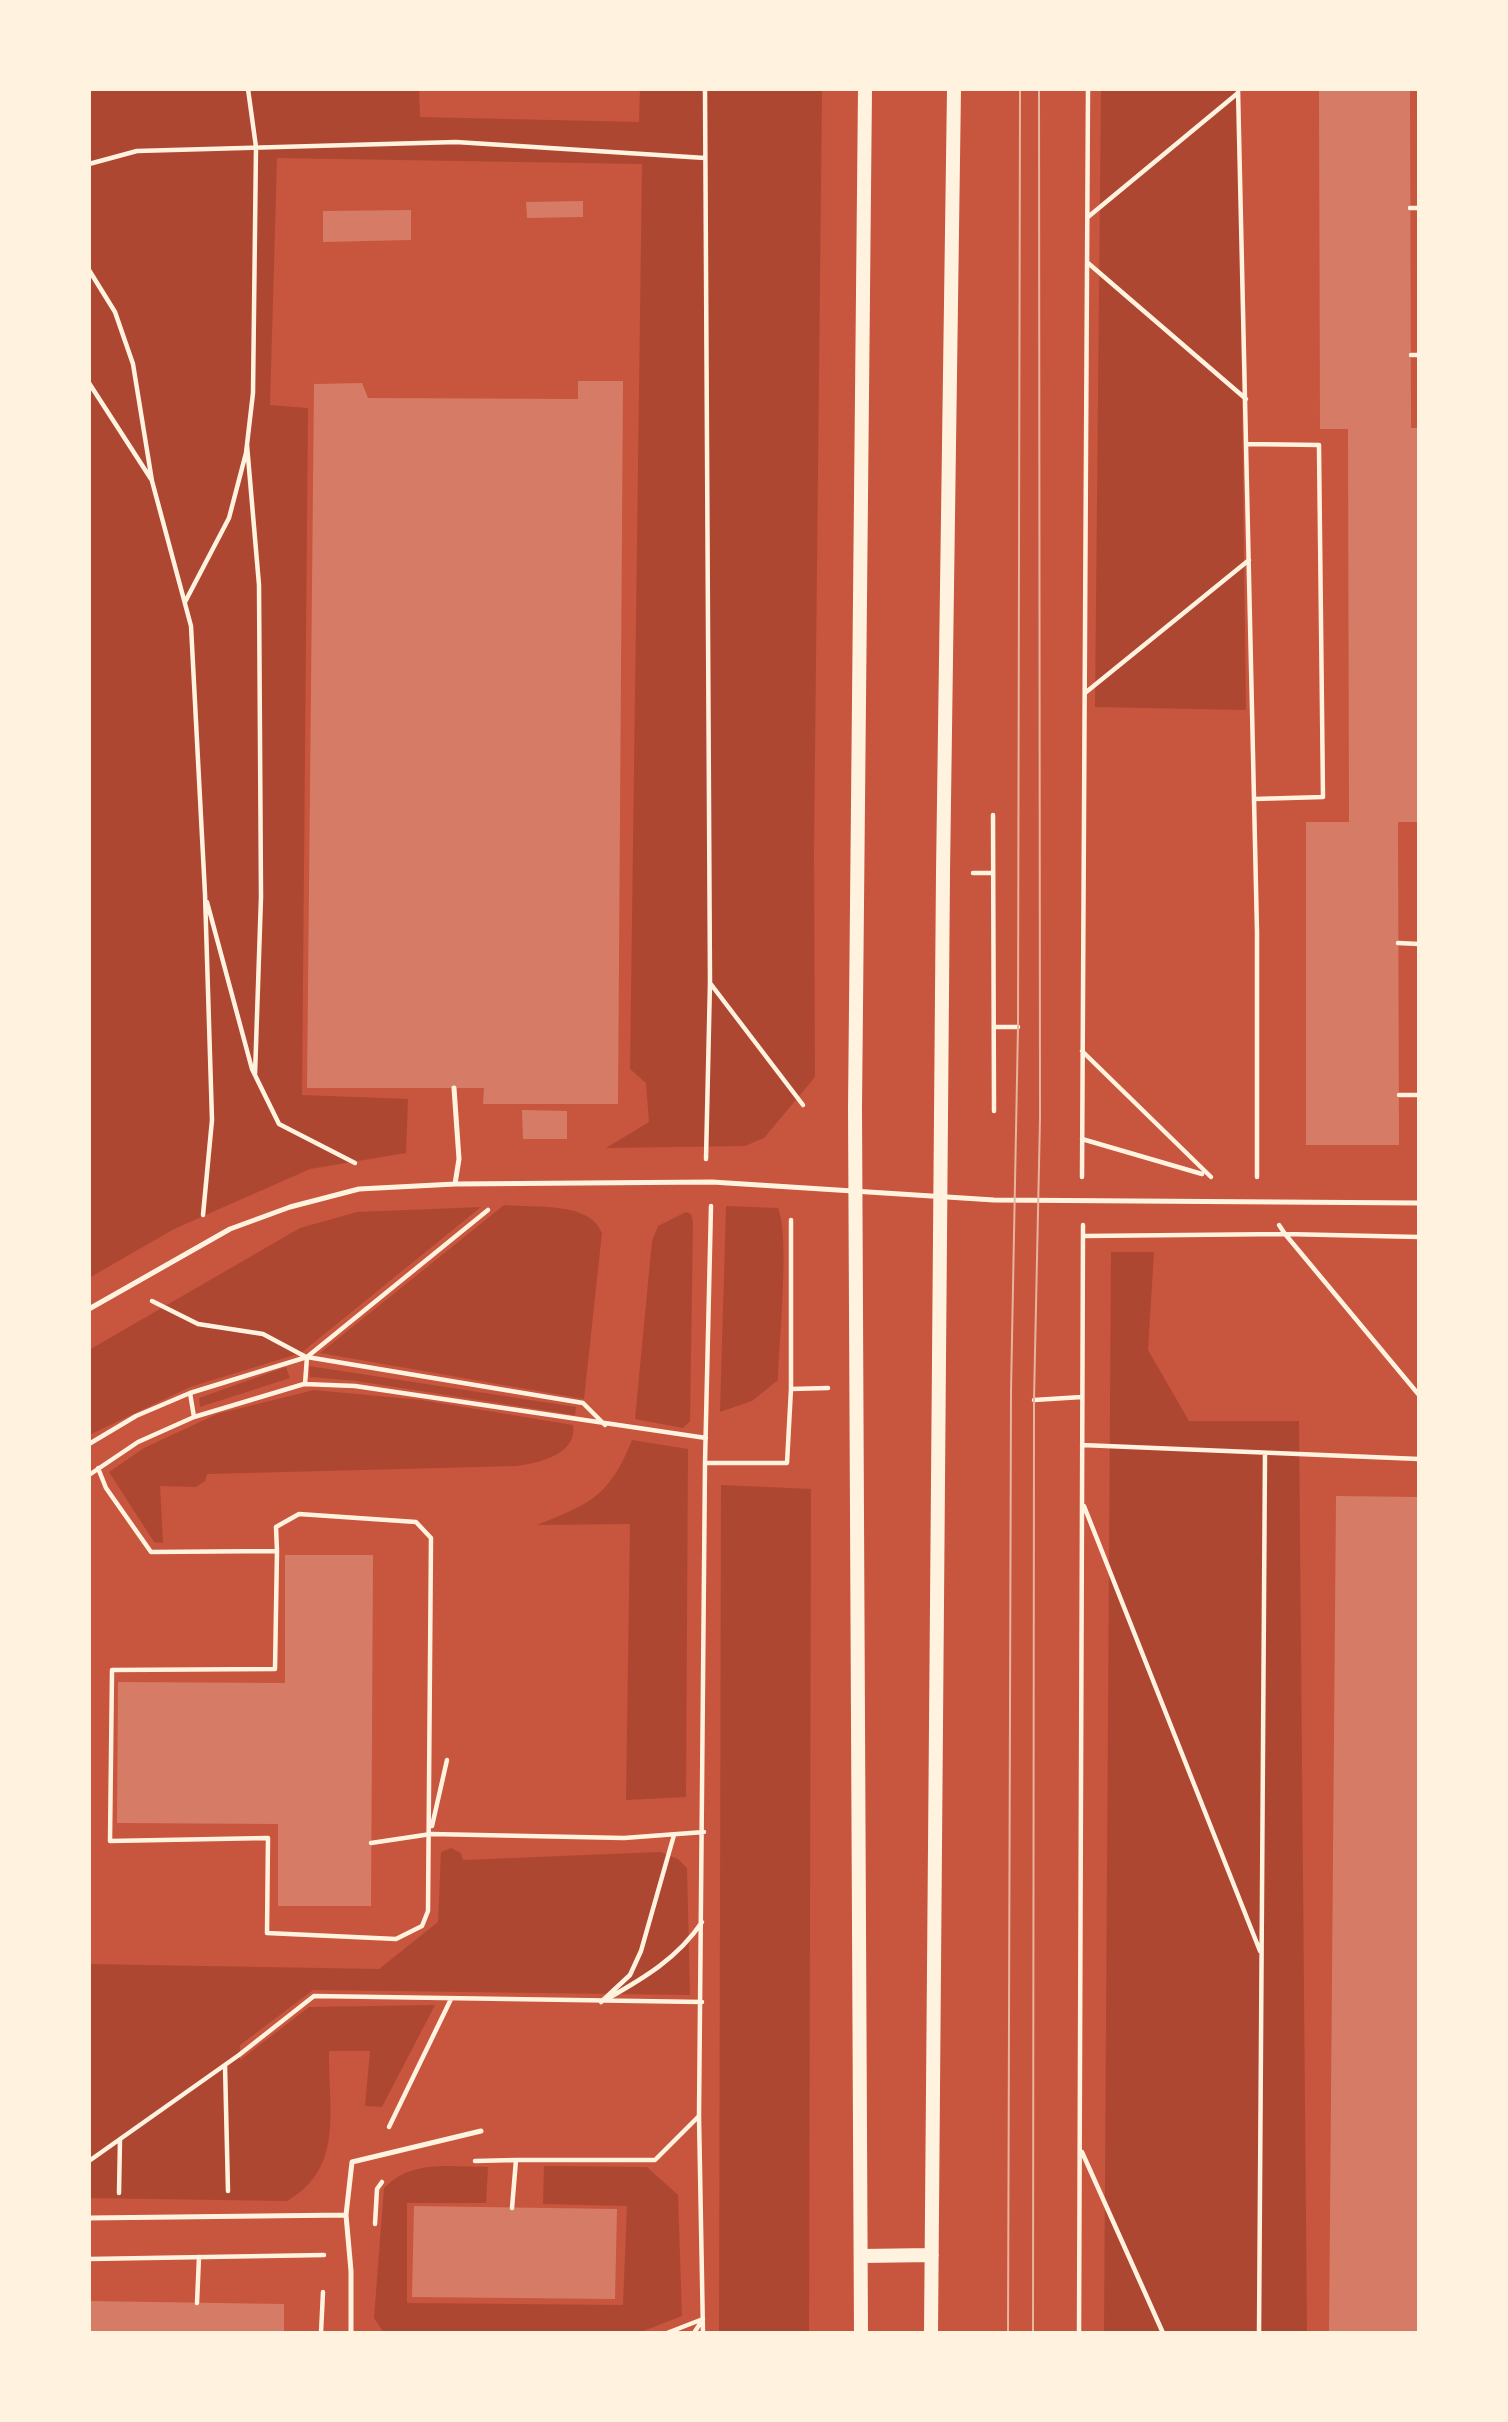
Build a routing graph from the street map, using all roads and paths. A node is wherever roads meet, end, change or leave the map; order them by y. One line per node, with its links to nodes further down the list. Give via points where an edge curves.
1 (248, 89): 7 (path)
2 (705, 89): 8 (path)
3 (865, 89): 47 (main road)
4 (954, 89): 48 (main road)
5 (1088, 89): 12 (path)
6 (1238, 91): 12 (path); 18 (path)
7 (256, 147): 8 (path, via 456,142); 9 (path, via 137,151); 20 (path, via 253,393)
8 (705, 158): 30 (path)
9 (89, 164)
10 (1410, 208): 11 (path)
11 (1419, 208)
12 (1087, 217): 13 (path)
13 (1087, 263): 18 (path); 24 (path)
14 (89, 270): 21 (path, via 115,312 133,364)
15 (1410, 355): 16 (path)
16 (1419, 355)
17 (89, 383): 21 (path)
18 (1246, 400): 19 (path)
19 (1246, 444): 22 (path); 25 (path, via 1319,445 1323,797)
20 (247, 445): 23 (path, via 229,518); 34 (path, via 259,599 261,897)
21 (152, 481): 23 (path)
22 (1249, 559): 24 (path); 25 (path)
23 (184, 602): 27 (path, via 191,626)
24 (1084, 694): 33 (path)
25 (1254, 799): 43 (path)
26 (993, 815): 31 (path)
27 (205, 894): 34 (path); 52 (path, via 212,1121)
28 (1398, 943): 29 (path)
29 (1419, 944)
30 (710, 982): 38 (path); 42 (path, via 706,1159)
31 (994, 1027): 32 (path); 39 (path)
32 (1018, 1027)
33 (1082, 1051): 40 (path); 40 (path, via 1212,1177)
34 (255, 1075): 41 (path, via 279,1124)
35 (454, 1088): 44 (lane, via 459,1159)
36 (1399, 1095): 37 (path)
37 (1419, 1096)
38 (803, 1105)
39 (993, 1111)
40 (1082, 1139): 46 (path)
41 (366, 1168)
42 (712, 1182): 45 (lane); 47 (lane); 66 (path)
43 (1257, 1183)
44 (456, 1184): 45 (lane); 54 (lane, via 359,1189 290,1207 230,1229)
45 (519, 1185): 56 (path)
46 (1082, 1188)
47 (855, 1190): 48 (lane); 58 (main road)
48 (940, 1195): 49 (lane, via 1083,1203); 105 (main road)
49 (1419, 1203)
50 (791, 1220): 59 (path)
51 (1083, 1221): 53 (path)
52 (202, 1223)
53 (1083, 1236): 61 (path, via 1285,1234); 62 (path)
54 (126, 1288): 55 (lane); 56 (path, via 198,1324 263,1334)
55 (89, 1309)
56 (307, 1357): 57 (path); 60 (path); 65 (path, via 583,1403)
57 (304, 1384): 64 (path); 65 (path, via 355,1386)
58 (855, 1387): 59 (path); 106 (main road)
59 (791, 1389): 71 (path, via 787,1463)
60 (190, 1393): 64 (path); 67 (path, via 136,1416)
61 (1419, 1395)
62 (1082, 1397): 63 (path); 68 (path)
63 (1034, 1400)
64 (194, 1417): 72 (path, via 138,1442)
65 (606, 1426): 66 (path)
66 (706, 1438): 71 (path)
67 (89, 1444)
68 (1082, 1445): 69 (path); 74 (path)
69 (1265, 1453): 70 (path); 84 (path)
70 (1419, 1460)
71 (705, 1462): 79 (path)
72 (98, 1468): 73 (path); 75 (path, via 106,1488 150,1552)
73 (89, 1475)
74 (1082, 1502): 84 (path); 92 (path)
75 (276, 1551): 77 (path); 80 (path, via 276,1527 299,1514 416,1522 431,1538)
76 (285, 1571): 77 (path)
77 (276, 1572): 80 (path, via 275,1669 112,1670 110,1841 268,1838 267,1933 396,1940 422,1926 428,1910)
78 (447, 1760): 80 (path)
79 (704, 1832): 81 (path); 83 (path)
80 (431, 1834): 81 (path); 82 (path)
81 (674, 1835): 87 (path, via 641,1951 630,1975)
82 (371, 1843)
83 (703, 1921): 86 (path); 87 (path, via 654,1973)
84 (1262, 1955): 122 (path)
85 (451, 1999): 87 (path); 88 (path, via 314,1996); 93 (path, via 390,2120)
86 (702, 2002): 87 (path); 89 (path)
87 (600, 2003)
88 (225, 2065): 91 (path); 101 (path)
89 (699, 2116): 94 (path, via 655,2160); 112 (path)
90 (481, 2131): 93 (lane)
91 (120, 2140): 95 (path); 103 (path)
92 (1080, 2148): 120 (path); 121 (path)
93 (383, 2157): 98 (path); 100 (lane, via 352,2162)
94 (516, 2160): 96 (path); 99 (path)
95 (89, 2161)
96 (465, 2161)
97 (387, 2175): 98 (path)
98 (377, 2189): 104 (path)
99 (512, 2208)
100 (346, 2216): 101 (lane); 114 (lane)
101 (228, 2217): 103 (lane)
102 (89, 2218): 103 (lane)
103 (119, 2218)
104 (374, 2228)
105 (932, 2255): 106 (main road); 119 (main road)
106 (862, 2256): 118 (main road)
107 (199, 2257): 108 (path); 109 (path, via 324,2254); 111 (path)
108 (89, 2259)
109 (324, 2267)
110 (323, 2280): 113 (path)
111 (197, 2303)
112 (703, 2319): 115 (path); 116 (path); 117 (path)
113 (321, 2333)
114 (351, 2333)
115 (667, 2333)
116 (694, 2333)
117 (703, 2333)
118 (861, 2333)
119 (932, 2333)
120 (1079, 2333)
121 (1163, 2333)
122 (1259, 2333)

